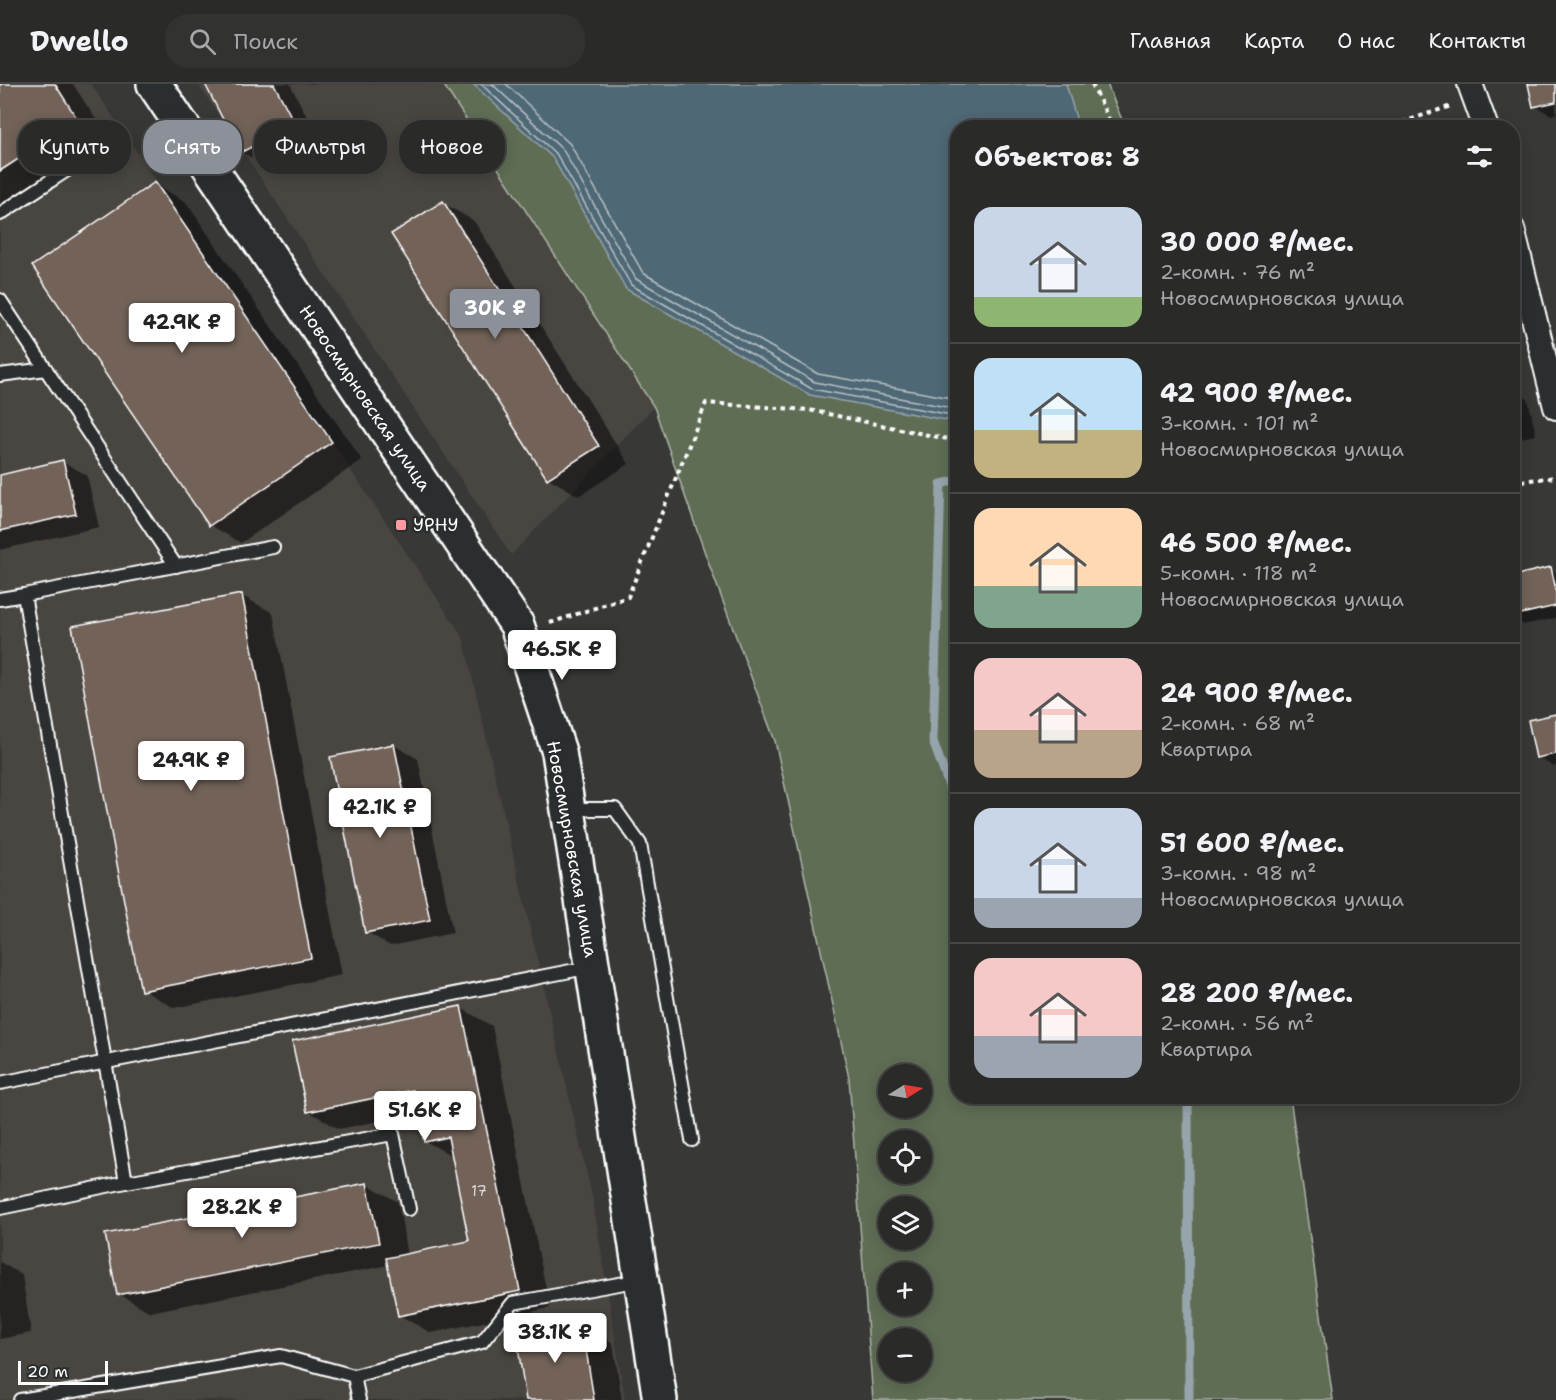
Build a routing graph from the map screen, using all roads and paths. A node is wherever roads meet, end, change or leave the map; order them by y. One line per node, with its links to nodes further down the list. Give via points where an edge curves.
1 (154, 84): 22 (street, Новосмирновская улица)
2 (1092, 84): 4 (path)
3 (1472, 91): 5 (path); 6 (street)
4 (1109, 120)
5 (1404, 120)
6 (1483, 120)
7 (61, 174): 8 (lane)
8 (0, 214)
9 (1520, 256): 11 (street)
10 (0, 300): 12 (lane)
11 (1550, 357): 14 (street)
12 (46, 369): 13 (lane); 19 (lane)
13 (0, 375)
14 (1556, 407)
15 (950, 440): 22 (path, via 809,410 706,403 627,597 553,622)
16 (1556, 477): 17 (path)
17 (1520, 481)
18 (273, 547): 19 (lane)
19 (176, 566): 20 (lane)
20 (24, 595): 21 (lane); 25 (lane)
21 (0, 599)
22 (517, 626): 23 (street, Новосмирновская улица, via 559,752)
23 (568, 810): 24 (street, Новосмирновская улица); 27 (lane, via 615,809 640,844)
24 (593, 967): 25 (lane); 31 (street, Новосмирновская улица)
25 (106, 1062): 26 (lane); 28 (lane)
26 (0, 1083)
27 (692, 1140)
28 (126, 1182): 29 (lane); 30 (lane, via 393,1134)
29 (0, 1208)
30 (409, 1209)
31 (642, 1280): 32 (lane, via 513,1303 482,1342); 35 (street, Новосмирновская улица)
32 (354, 1376): 33 (lane, via 281,1356); 34 (lane)
33 (21, 1400)
34 (358, 1400)
35 (660, 1400)

